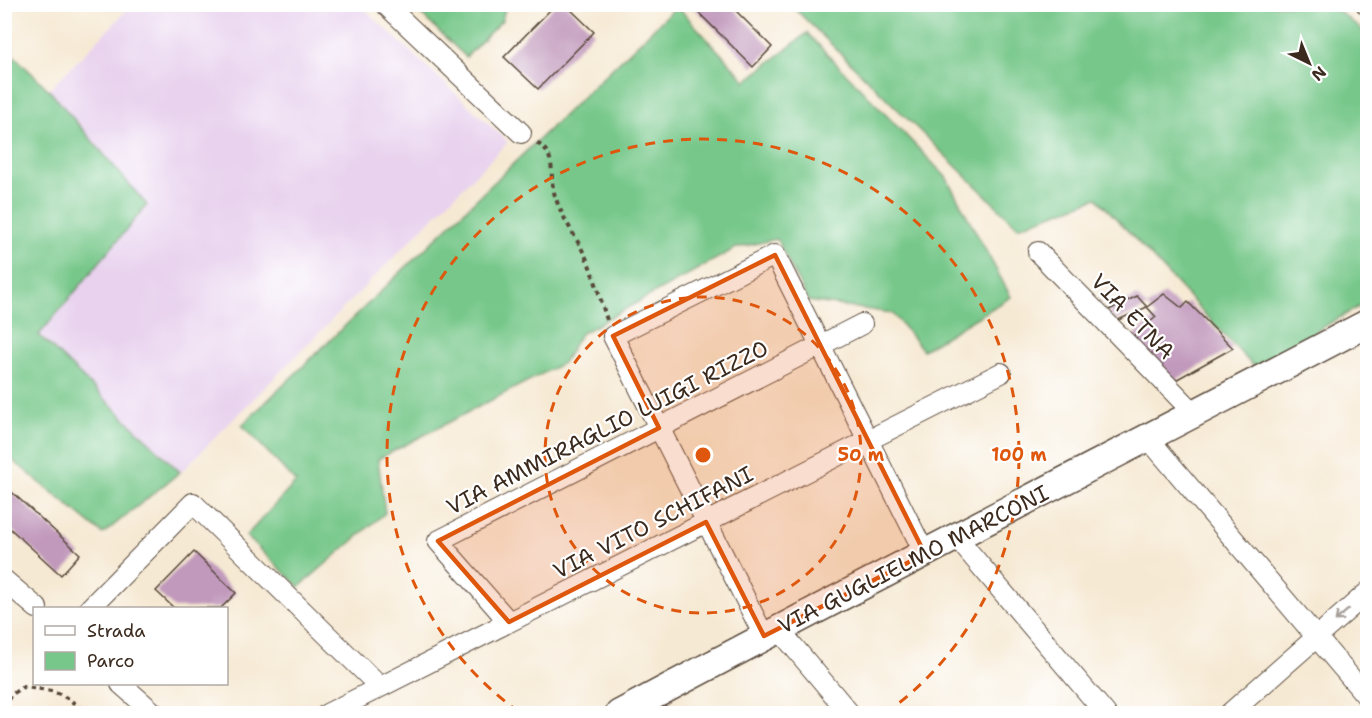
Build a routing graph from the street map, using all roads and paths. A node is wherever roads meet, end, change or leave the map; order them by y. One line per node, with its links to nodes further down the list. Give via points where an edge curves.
1 (386, 4): 2 (street)
2 (521, 133): 6 (path, via 544,148 550,158 553,187 561,210 590,267)
3 (1038, 252): 9 (street, VIA ETNA)
4 (1368, 323): 9 (main road, VIA GUGLIELMO MARCONI)
5 (862, 324): 7 (street, VIA AMMIRAGLIO LUIGI RIZZO)
6 (613, 336): 7 (street, via 775,255); 10 (street)
7 (820, 345): 10 (street, VIA AMMIRAGLIO LUIGI RIZZO); 12 (street)
8 (1001, 374): 12 (street, VIA VITO SCHIFANI)
9 (1195, 414): 11 (main road, VIA GUGLIELMO MARCONI)
10 (659, 428): 13 (street); 20 (street, VIA AMMIRAGLIO LUIGI RIZZO, via 438,541)
11 (1148, 438): 14 (main road, VIA GUGLIELMO MARCONI); 22 (street)
12 (868, 441): 13 (street, VIA VITO SCHIFANI); 15 (street)
13 (706, 522): 20 (street, VIA VITO SCHIFANI); 21 (street)
14 (957, 538): 15 (main road, VIA GUGLIELMO MARCONI); 32 (street)
15 (925, 554): 21 (main road, VIA GUGLIELMO MARCONI)
16 (4, 580): 18 (street)
17 (1368, 592): 22 (street, one-way to 22)
18 (35, 607)
19 (92, 607): 24 (street, via 193,503)
20 (509, 622): 24 (street, VIA VITO SCHIFANI)
21 (771, 632): 27 (street); 31 (main road, VIA GUGLIELMO MARCONI)
22 (1316, 637): 25 (street); 33 (street)
23 (122, 685): 29 (street)
24 (380, 687): 30 (street, VIA VITO SCHIFANI)
25 (1368, 698)
26 (4, 708): 28 (path, via 10,696 22,687 53,690)
27 (841, 710)
28 (87, 714)
29 (155, 714)
30 (327, 714)
31 (619, 714)
32 (1106, 714)
33 (1229, 714)

